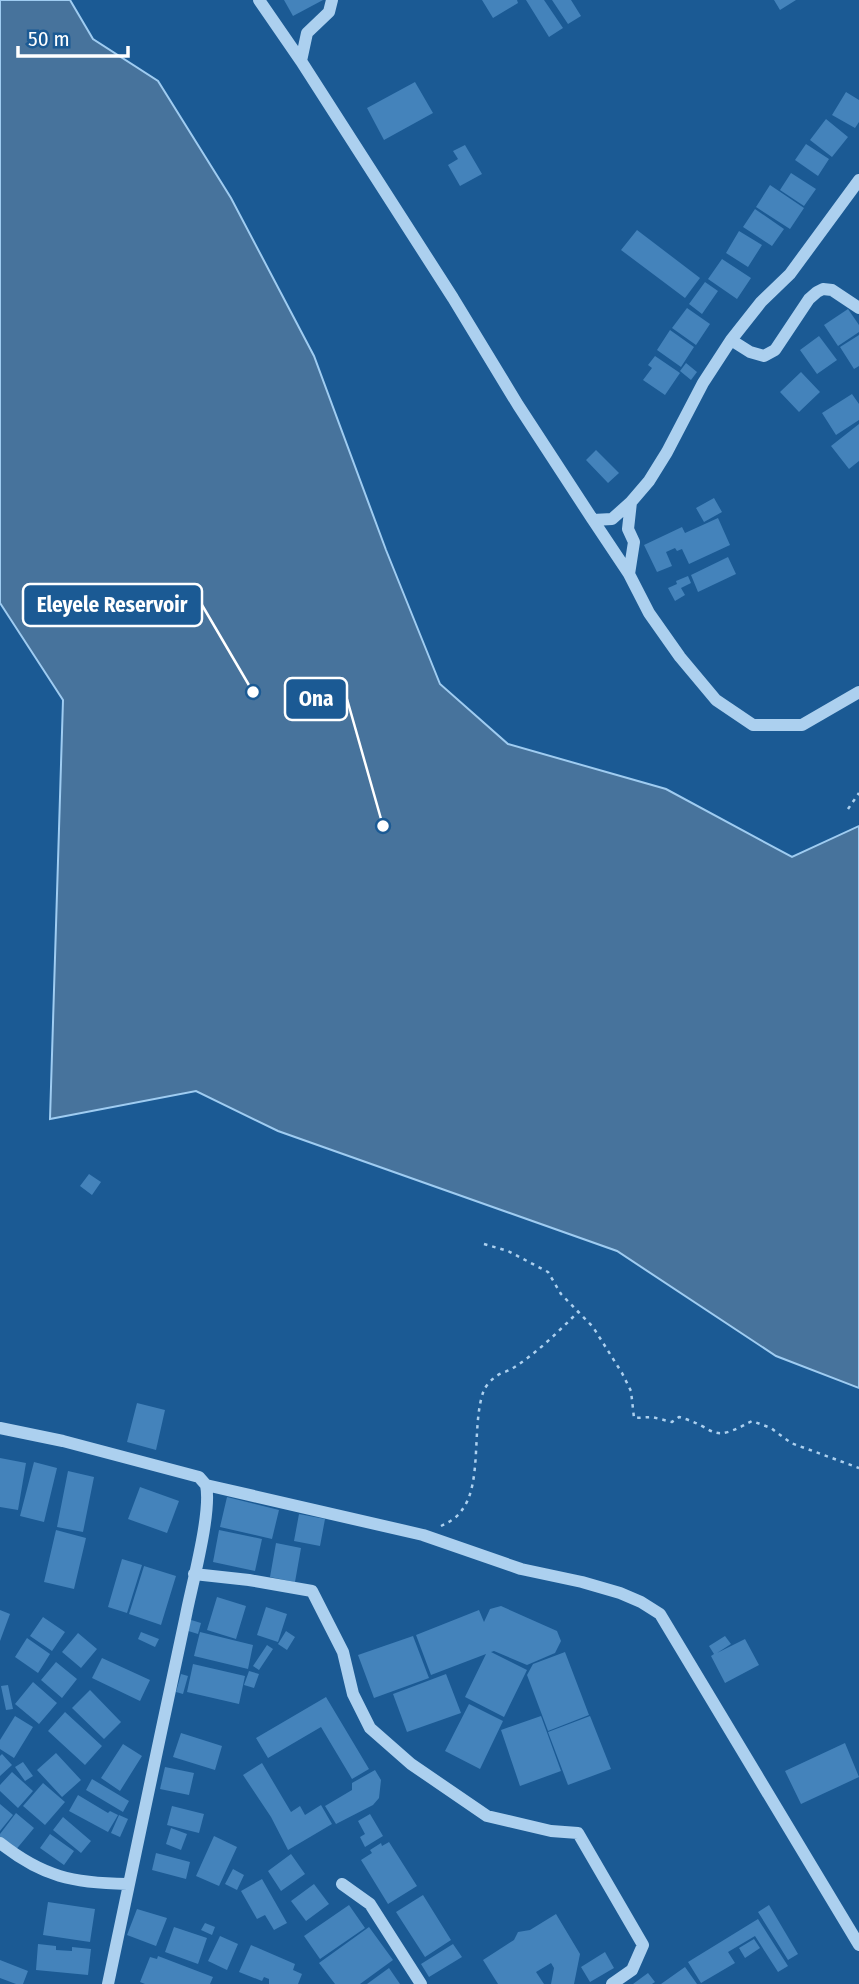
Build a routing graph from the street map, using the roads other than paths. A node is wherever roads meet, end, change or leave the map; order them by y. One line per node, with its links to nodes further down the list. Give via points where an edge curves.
1 (259, 0): 3 (street)
2 (332, 0): 3 (street, via 329,12 307,33)
3 (301, 61): 8 (street)
4 (859, 180): 6 (street, via 790,274)
5 (859, 308): 6 (street, via 832,289 823,289 809,299 775,350 764,356)
6 (731, 340): 7 (street, via 667,452)
7 (631, 502): 8 (street, via 612,519); 9 (street, via 628,529 634,542)
8 (593, 520): 9 (street)
9 (629, 574): 10 (street, via 680,657 716,700 752,725 802,725)
10 (859, 692)
11 (0, 1428): 12 (street, via 199,1477)
12 (206, 1485): 13 (street, via 208,1501); 17 (street, via 423,1535 521,1569 620,1593 660,1614)
13 (194, 1574): 15 (street); 20 (street, via 312,1591 343,1652 354,1694 370,1728 487,1816 578,1833 643,1945 632,1970)
14 (0, 1843): 15 (street, via 58,1877)
15 (127, 1884): 18 (street)
16 (341, 1884): 19 (street, via 370,1904)
17 (859, 1945)
18 (108, 1984)
19 (421, 1984)
20 (612, 1984)

